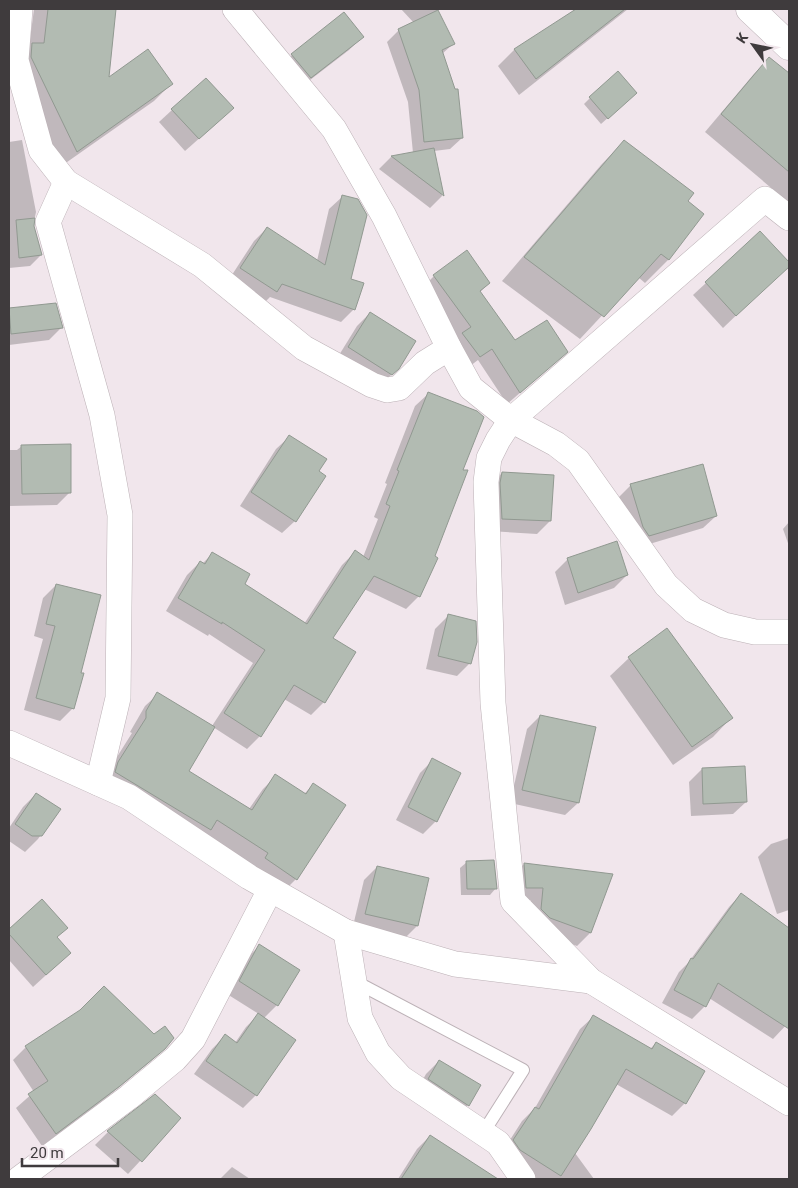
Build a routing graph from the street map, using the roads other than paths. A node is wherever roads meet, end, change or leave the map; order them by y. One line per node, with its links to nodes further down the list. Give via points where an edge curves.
1 (20, 9): 5 (street)
2 (235, 9): 8 (street, via 334,130 384,216)
3 (750, 9): 4 (street)
4 (789, 46)
5 (17, 93): 6 (street, via 41,150)
6 (66, 182): 8 (street, via 202,265 304,348 372,385 387,390 399,388 426,363); 12 (street, via 48,222 102,415 120,516 118,698)
7 (789, 218): 9 (street, via 765,199)
8 (449, 348): 9 (street, via 471,388)
9 (511, 420): 10 (street, via 556,444 578,461 666,585 694,610 724,625 756,632); 16 (street, via 489,458 486,482 493,703 513,901)
10 (789, 632)
11 (9, 744): 12 (street)
12 (98, 783): 13 (street, via 129,797)
13 (270, 890): 14 (street); 19 (street, via 193,1039 176,1059)
14 (346, 932): 15 (street); 16 (street, via 454,964)
15 (354, 981): 18 (street, via 360,1018 378,1053 401,1078); 18 (lane, via 523,1070)
16 (591, 981): 17 (street)
17 (789, 1103)
18 (483, 1133): 20 (street, via 498,1143)
19 (19, 1179)
20 (523, 1179)

